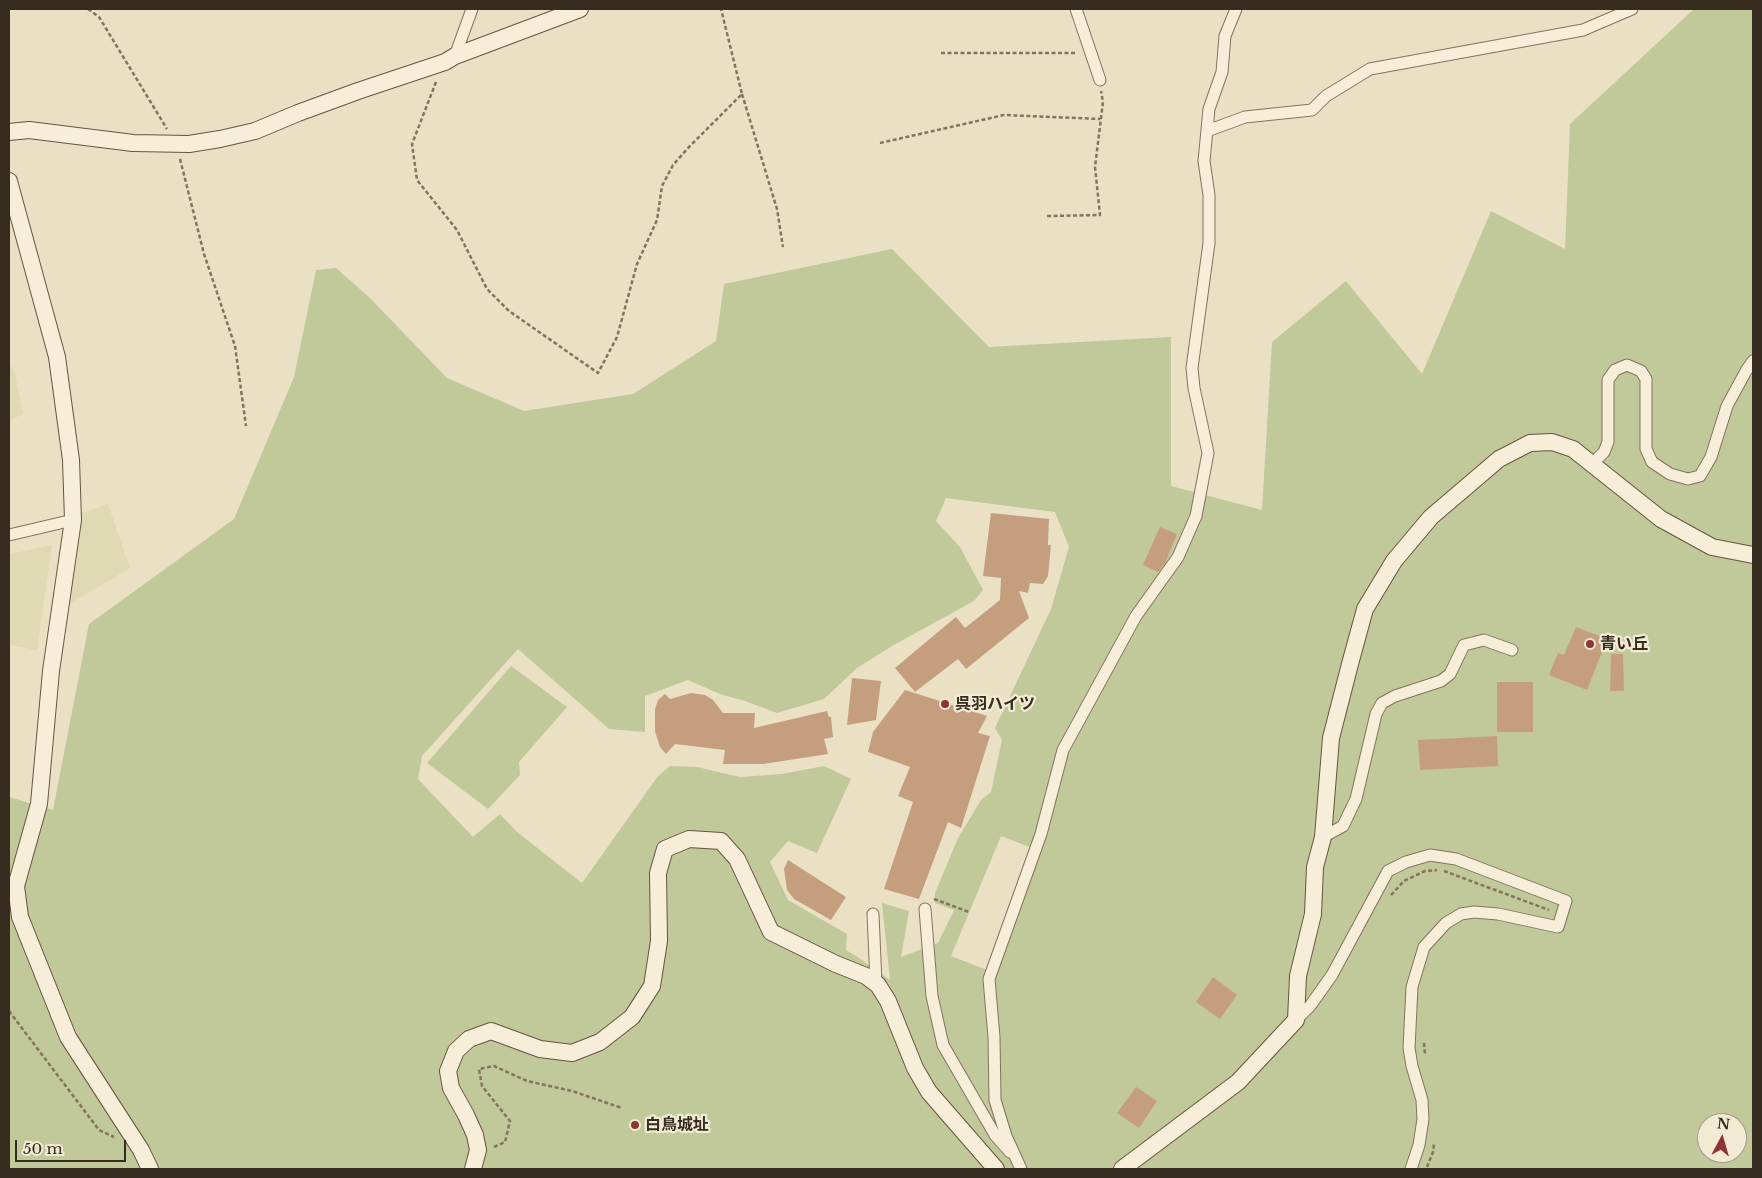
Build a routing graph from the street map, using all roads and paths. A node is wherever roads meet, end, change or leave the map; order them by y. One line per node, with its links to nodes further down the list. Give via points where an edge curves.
1 (88, 9): 17 (path, via 99,17)
2 (472, 9): 10 (street)
3 (580, 9): 10 (street)
4 (720, 9): 12 (path)
5 (1076, 9): 9 (street)
6 (1236, 9): 14 (street, via 1225,36 1222,72 1210,109)
7 (1632, 9): 14 (street, via 1583,30 1370,69 1326,96 1312,110 1245,117)
8 (941, 53): 9 (path)
9 (1091, 53): 11 (street)
10 (450, 59): 12 (path, via 428,101 412,144 417,180 456,230 487,289 508,310 598,372 617,337 637,264 657,220 662,186 673,165); 17 (street, via 255,131 205,142)
11 (1100, 80): 13 (path, via 1103,102)
12 (742, 94): 20 (path, via 777,209)
13 (1100, 118): 16 (path, via 1004,115); 19 (path, via 1095,167 1100,214)
14 (1207, 131): 44 (street, via 1204,161 1209,195 1209,243 1192,368 1208,453 1196,516 1178,557 1136,616 1063,750 1041,834 989,979 995,1100 1006,1136)
15 (9, 132): 17 (street, via 29,130 133,143)
16 (880, 143)
17 (176, 144): 22 (path, via 204,254 236,346)
18 (9, 181): 24 (street, via 57,358 71,460)
19 (1047, 216)
20 (783, 247)
21 (1753, 361): 23 (street, via 1727,406 1711,457 1700,476 1688,479 1670,474 1652,462 1646,449 1646,379 1641,370 1627,365 1615,370 1608,380 1608,442 1604,452)
22 (246, 426)
23 (1592, 464): 26 (street, via 1661,519 1712,547); 28 (street, via 1573,450 1552,442 1530,443 1485,470 1432,517 1394,561 1365,609 1350,664 1331,738)
24 (73, 520): 25 (street); 45 (street, via 51,671 39,804 16,886 20,917 68,1037)
25 (9, 535)
26 (1753, 555)
27 (1512, 650): 28 (street, via 1484,640 1464,645 1450,674 1382,703 1376,714 1356,799 1343,826)
28 (1323, 837): 37 (street, via 1315,867 1313,914 1298,976)
29 (930, 897): 33 (path)
30 (1388, 898): 32 (path, via 1404,881 1425,871 1439,870)
31 (925, 909): 44 (street, via 932,996 943,1045 995,1135)
32 (1549, 910)
33 (969, 912)
34 (873, 914): 35 (street)
35 (876, 984): 46 (street, via 866,976 770,932 738,859 721,841 689,839 665,849 658,873 659,941 652,986 632,1017 600,1042 572,1053 540,1049 491,1030 469,1039 456,1051 448,1071 451,1088 475,1135 478,1150); 47 (street, via 888,1001 915,1068 929,1092)
36 (9, 1011): 41 (path, via 99,1130)
37 (1296, 1020): 48 (street, via 1238,1082); 49 (street, via 1332,975 1388,871 1406,862 1430,855 1456,859 1566,901 1558,927 1474,912 1461,914 1446,923 1424,947 1412,987 1409,1048 1422,1100 1423,1119)
38 (1423, 1036): 39 (path)
39 (1424, 1055)
40 (622, 1108): 43 (path, via 572,1091 527,1081 494,1066 479,1069 482,1086 510,1120 505,1142)
41 (122, 1140)
42 (1434, 1143): 50 (path)
43 (488, 1150)
44 (1020, 1165)
45 (150, 1169)
46 (473, 1169)
47 (996, 1169)
48 (1122, 1169)
49 (1411, 1169)
50 (1426, 1169)

